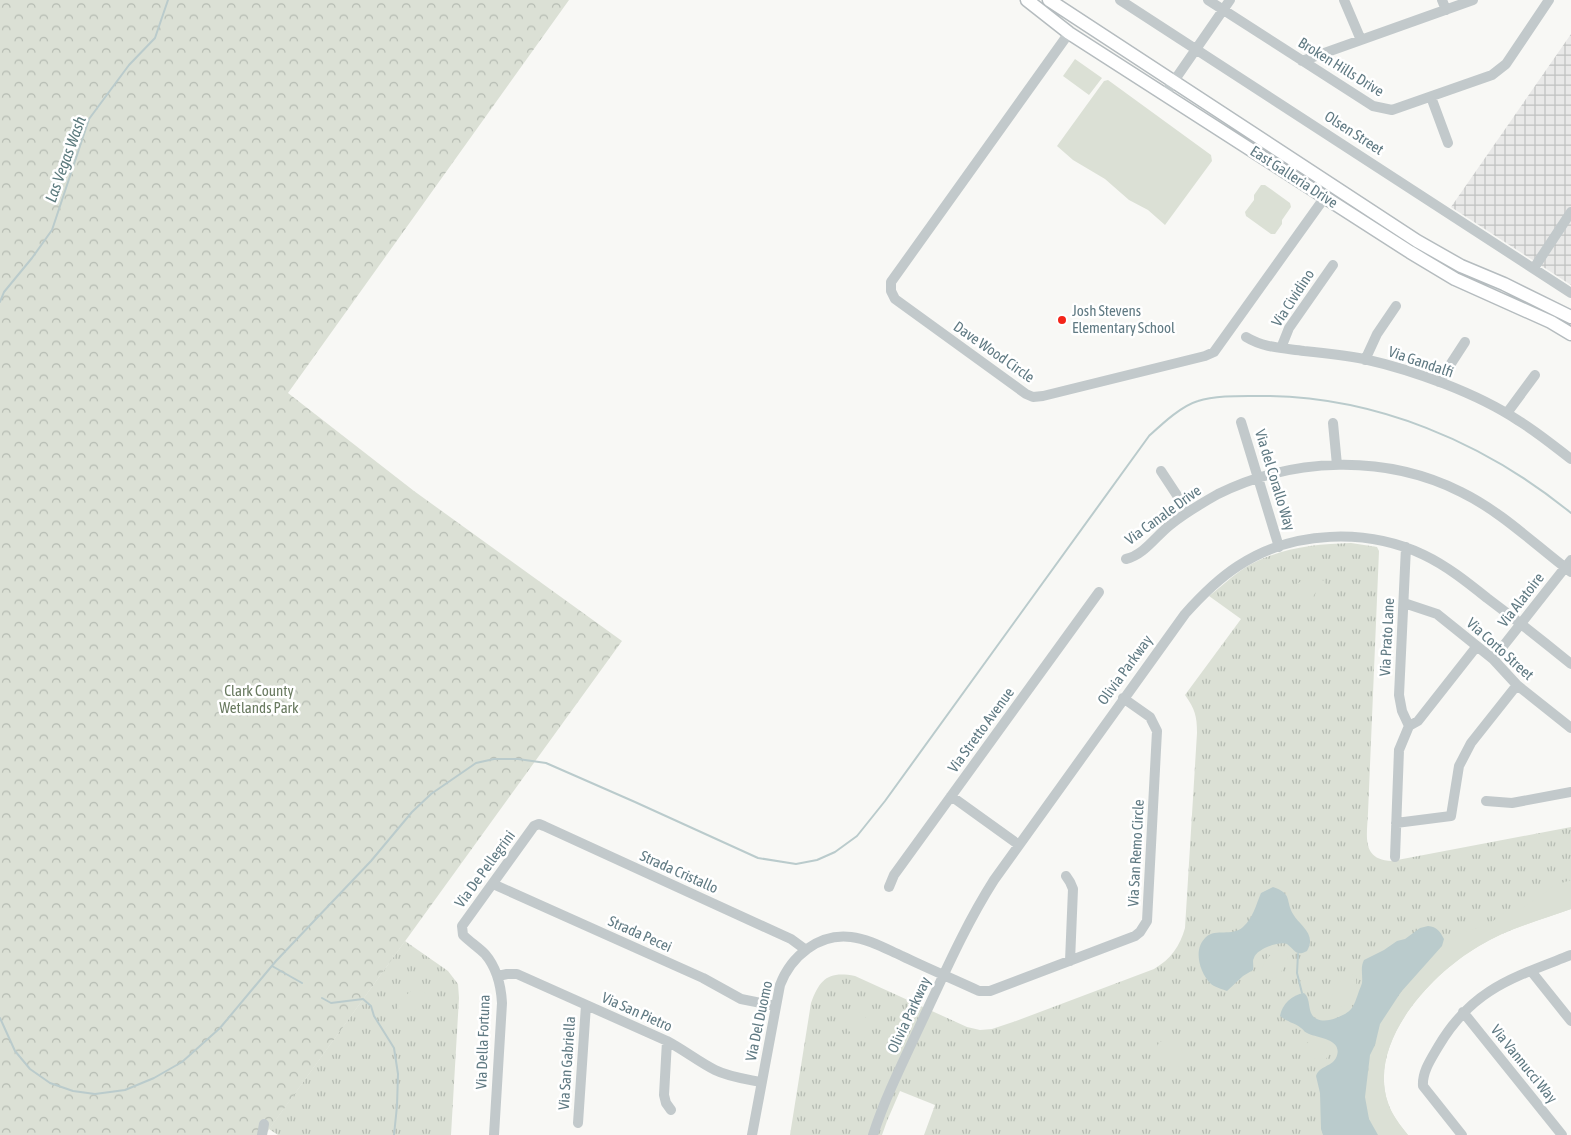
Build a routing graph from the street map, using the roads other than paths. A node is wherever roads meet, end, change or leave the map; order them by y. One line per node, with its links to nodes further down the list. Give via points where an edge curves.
1 (1028, 0): 11 (main road, East Galleria Drive)
2 (1120, 0): 13 (street, Olsen Street)
3 (1208, 0): 10 (street, Broken Hills Drive)
4 (1230, 0): 10 (street)
5 (1344, 0): 12 (street)
6 (1473, 0): 9 (street)
7 (1550, 0): 17 (street, Broken Hills Drive, via 1506,64 1492,75)
8 (1051, 2): 11 (main road); 15 (main road, East Galleria Drive)
9 (1444, 5): 12 (street)
10 (1223, 10): 13 (street); 14 (street, Broken Hills Drive)
11 (1069, 33): 16 (main road, East Galleria Drive); 19 (street, Dave Wood Circle, via 891,282 890,291 894,299 1026,394 1043,396 1214,352)
12 (1361, 40): 14 (street)
13 (1196, 49): 15 (street); 23 (street, Olsen Street)
14 (1302, 61): 17 (street, Broken Hills Drive, via 1373,106 1383,109 1392,110)
15 (1172, 82): 16 (street); 21 (main road, East Galleria Drive)
16 (1165, 94): 19 (main road, East Galleria Drive)
17 (1431, 97): 18 (street)
18 (1448, 143)
19 (1325, 197): 21 (main road, via 1336,195 1392,231); 27 (main road, East Galleria Drive, via 1455,279)
20 (1571, 212): 23 (street)
21 (1402, 232): 26 (main road, East Galleria Drive, via 1461,266)
22 (1333, 265): 30 (street, Via Cividino, via 1289,328)
23 (1534, 268): 24 (street, Olsen Street)
24 (1571, 293)
25 (1396, 306): 31 (street, via 1377,334)
26 (1571, 317)
27 (1571, 334)
28 (1246, 337): 30 (street, Via Gandalfi, via 1255,343)
29 (1465, 342): 33 (street)
30 (1281, 348): 31 (street, Via Gandalfi)
31 (1365, 360): 33 (street, Via Gandalfi)
32 (1535, 375): 34 (street)
33 (1439, 382): 34 (street, Via Gandalfi)
34 (1507, 414): 37 (street, Via Gandalfi)
35 (1241, 422): 40 (street, Via del Corallo Way)
36 (1333, 423): 38 (street)
37 (1571, 458)
38 (1336, 465): 40 (street, Via Canale Drive, via 1284,470); 45 (street, Via Canale Drive, via 1364,465 1412,473 1461,492 1500,516)
39 (1161, 472): 41 (street)
40 (1258, 478): 41 (street, Via Canale Drive, via 1217,495); 42 (street, Via del Corallo Way)
41 (1188, 512): 44 (street, Via Canale Drive, via 1135,557)
42 (1279, 547): 43 (street, Olivia Parkway, via 1342,536); 53 (street, Olivia Parkway, via 1238,566 1198,600)
43 (1406, 547): 47 (street, Via Prato Lane); 48 (street, Olivia Parkway, via 1447,568)
44 (1126, 559)
45 (1569, 567): 48 (street, Via Alatoire)
46 (1099, 592): 57 (street, Via Stretto Avenue)
47 (1404, 603): 49 (street, Via Corto Street, via 1437,614); 54 (street, Via Prato Lane, via 1399,695 1402,711)
48 (1521, 624): 50 (street, Via Alatoire); 51 (street, Olivia Parkway)
49 (1477, 646): 50 (street, Via Corto Street); 54 (street, via 1418,721)
50 (1493, 659): 52 (street, Via Corto Street)
51 (1571, 664)
52 (1517, 685): 55 (street, Via Corto Street); 59 (street, via 1471,743 1459,766 1451,816)
53 (1123, 698): 61 (street, Olivia Parkway); 69 (street, Via San Remo Circle, via 1150,718 1157,731 1147,921 1135,936)
54 (1410, 726): 59 (street, via 1399,750)
55 (1571, 728)
56 (1571, 792): 58 (street, via 1512,803)
57 (951, 796): 61 (street); 65 (street, Via Stretto Avenue, via 894,875)
58 (1486, 801)
59 (1396, 823): 62 (street)
60 (539, 824): 64 (street, Via De Pellegrini, via 534,826); 67 (street, Strada Cristallo, via 792,939)
61 (1018, 845): 71 (street, Olivia Parkway, via 978,904)
62 (1396, 857)
63 (1066, 876): 69 (street, via 1073,889)
64 (493, 884): 66 (street, Via De Pellegrini, via 462,926); 74 (street, Strada Pecei, via 703,978 729,994)
65 (889, 887)
66 (463, 935): 72 (street, Via Della Fortuna, via 485,954)
67 (806, 950): 71 (street, Via Del Duomo, via 827,939 851,937); 74 (street, Via Del Duomo, via 784,974)
68 (1571, 955): 70 (street)
69 (1070, 960): 71 (street, Via San Remo Circle, via 990,991 979,991)
70 (1531, 971): 75 (street, via 1506,980); 76 (street)
71 (944, 975): 83 (street, Olivia Parkway, via 890,1089)
72 (498, 976): 73 (street, Via San Pietro, via 517,974); 81 (street, Via Della Fortuna, via 502,1003)
73 (586, 1005): 77 (street, Via San Pietro); 80 (street, Via San Gabriella)
74 (776, 1006): 78 (street, Via Del Duomo)
75 (1463, 1012): 84 (street, via 1449,1028 1430,1061 1422,1086); 85 (street, Via Vannucci Way)
76 (1571, 1020)
77 (667, 1041): 78 (street, Via San Pietro, via 716,1071); 79 (street, via 664,1096)
78 (761, 1082): 82 (street, Via Del Duomo)
79 (671, 1110)
80 (578, 1123)
81 (494, 1135)
82 (752, 1135)
83 (873, 1135)
84 (1462, 1135)
85 (1562, 1135)

